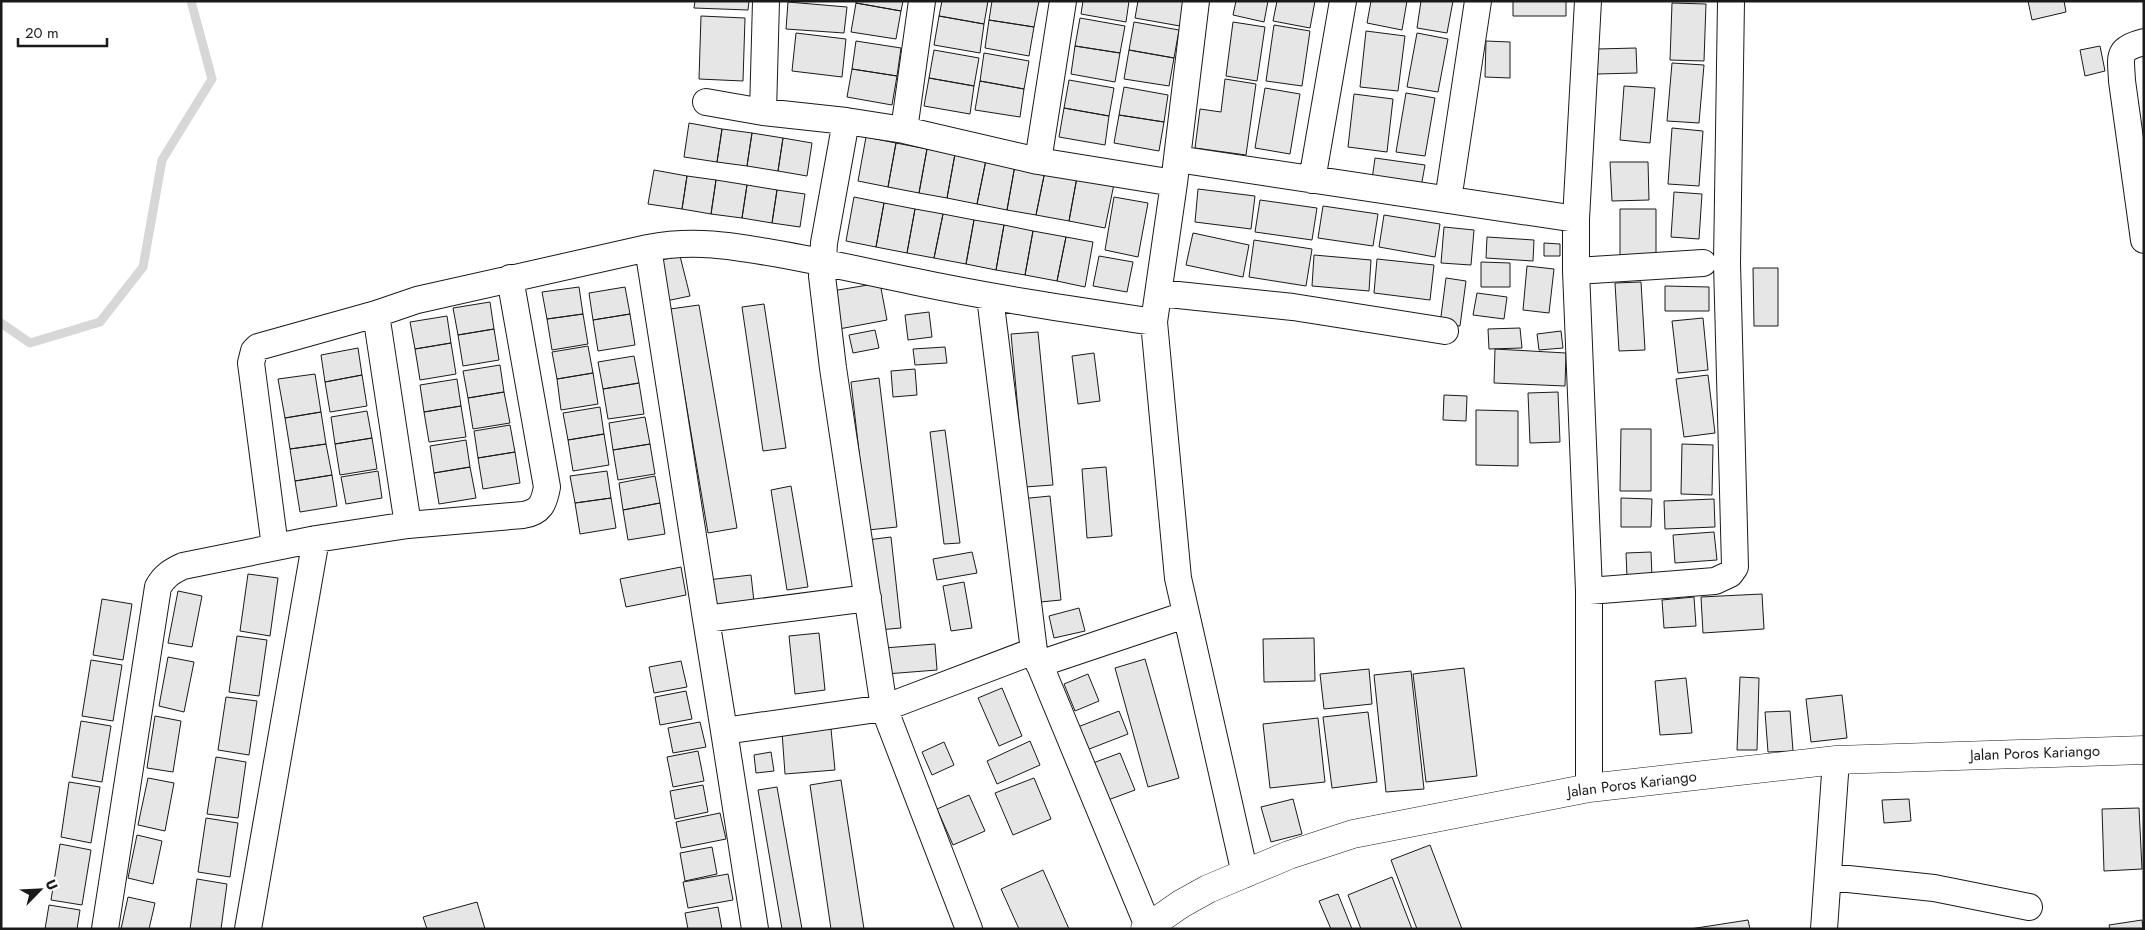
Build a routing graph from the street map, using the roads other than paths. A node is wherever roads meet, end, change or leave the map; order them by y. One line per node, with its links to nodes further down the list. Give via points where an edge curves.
1 (766, 1): 11 (street)
2 (922, 1): 13 (street)
3 (1063, 1): 14 (street)
4 (1196, 1): 15 (street)
5 (1343, 1): 16 (street)
6 (1478, 1): 17 (street)
7 (1588, 1): 18 (street)
8 (1731, 1): 33 (street, via 1727,263 1735,567 1730,574 1715,582)
9 (2144, 42): 19 (street, via 2127,47 2121,56)
10 (706, 102): 11 (street)
11 (763, 112): 12 (street)
12 (846, 121): 13 (street); 21 (street)
13 (904, 130): 14 (street)
14 (1038, 161): 15 (street)
15 (1176, 171): 16 (street); 25 (street)
16 (1312, 180): 17 (street)
17 (1448, 200): 18 (street)
18 (1576, 219): 23 (street)
19 (2144, 240)
20 (648, 248): 21 (street, via 671,244 718,244); 24 (street); 36 (street)
21 (822, 261): 26 (street); 34 (street, via 833,368)
22 (1704, 263): 23 (street)
23 (1576, 271): 33 (street)
24 (510, 278): 27 (street, via 417,300); 30 (street, via 547,487 545,499 541,508 524,515)
25 (1159, 293): 28 (street); 29 (street, via 1293,307)
26 (990, 297): 28 (street); 37 (street)
27 (376, 314): 30 (street); 32 (street, via 258,347 254,351 251,363)
28 (1154, 322): 35 (street, via 1178,578)
29 (1445, 331)
30 (408, 525): 31 (street)
31 (316, 538): 32 (street); 48 (street)
32 (275, 547): 47 (street, via 183,566 166,576 158,587)
33 (1589, 591): 42 (street)
34 (868, 598): 36 (street); 38 (street)
35 (1185, 615): 37 (street); 43 (street)
36 (706, 619): 39 (street)
37 (1036, 658): 38 (street); 46 (street)
38 (884, 708): 39 (street); 50 (street)
39 (724, 731): 49 (street)
40 (2144, 750): 41 (main road, Jalan Poros Kariango)
41 (1836, 760): 42 (main road, Jalan Poros Kariango); 44 (street)
42 (1589, 788): 43 (main road, Jalan Poros Kariango, via 1353,834 1289,855)
43 (1245, 874): 46 (main road, Jalan Poros Kariango, via 1201,893)
44 (1828, 877): 45 (street, via 1934,888); 51 (street)
45 (2029, 907)
46 (1146, 928)
47 (105, 929)
48 (248, 929)
49 (755, 929)
50 (968, 929)
51 (1824, 929)

